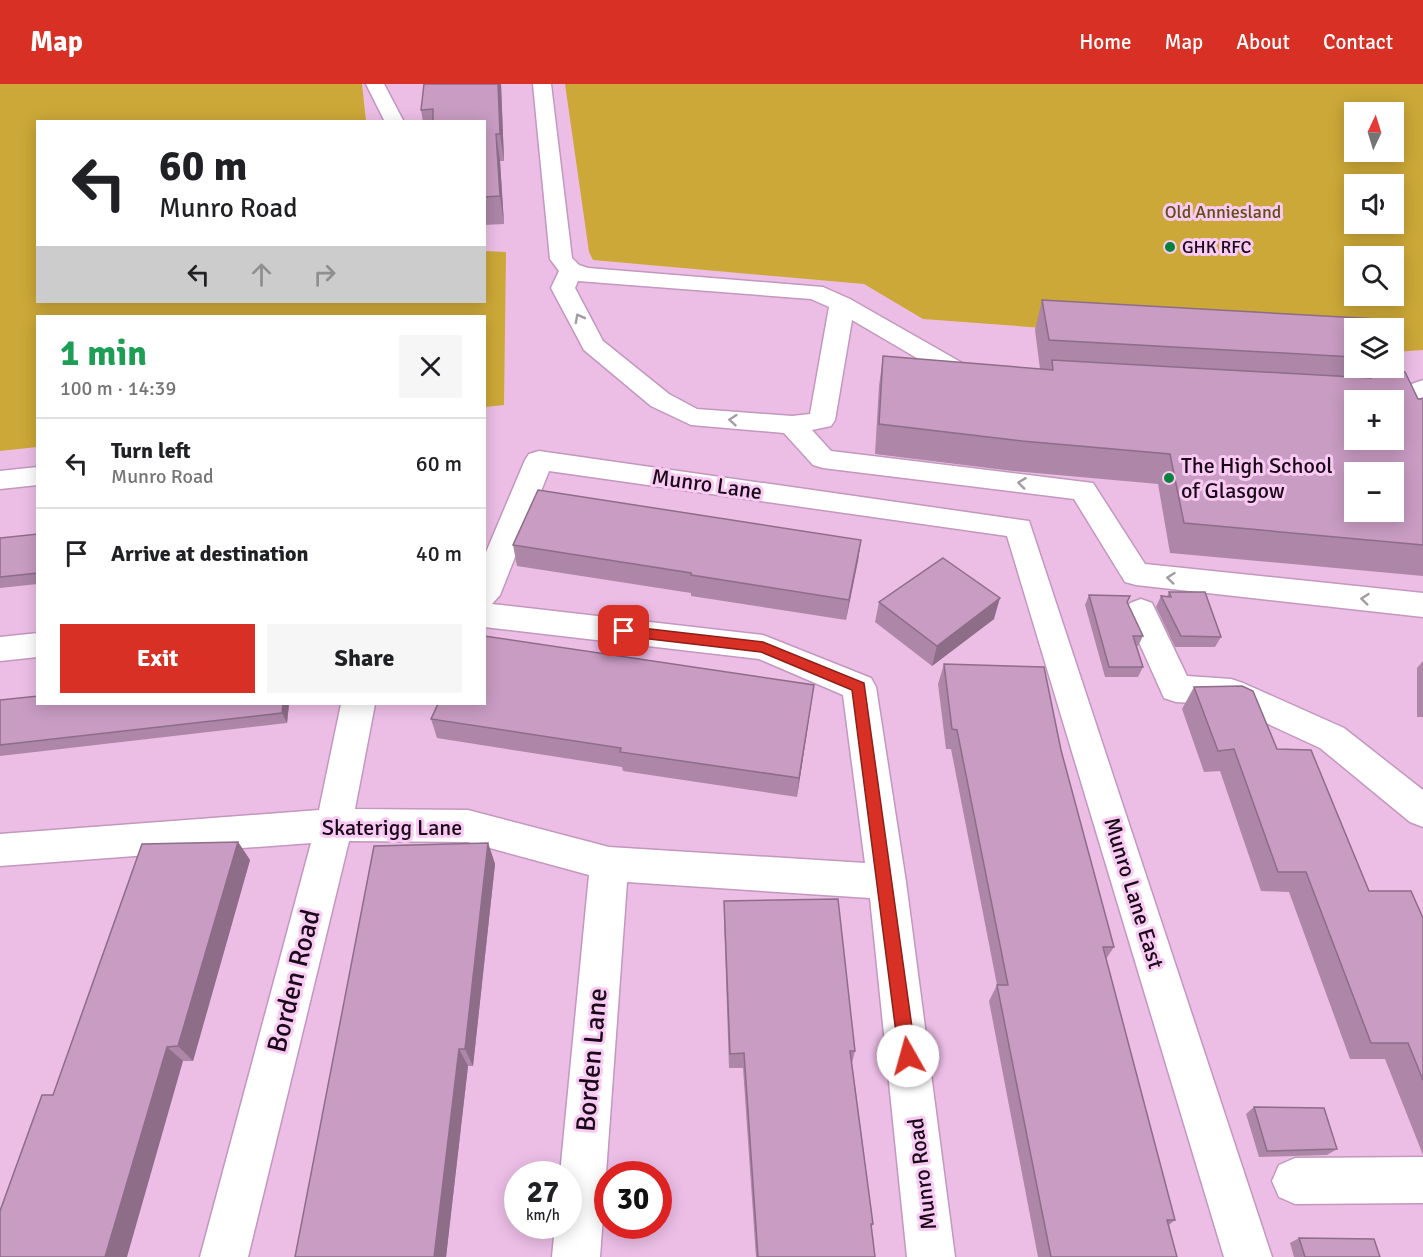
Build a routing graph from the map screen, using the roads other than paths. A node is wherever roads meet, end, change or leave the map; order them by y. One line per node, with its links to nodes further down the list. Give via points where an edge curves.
1 (375, 84): 3 (street)
2 (542, 84): 4 (street, via 561,259)
3 (394, 120)
4 (571, 270): 5 (street, via 584,275 814,292); 9 (street, one-way to 4, via 691,417 660,400 593,345 563,288)
5 (842, 304): 6 (street, via 965,375); 9 (street, via 822,420)
6 (1001, 377)
7 (1423, 388): 8 (street, via 1390,400)
8 (1343, 398)
9 (792, 425): 14 (street, one-way to 9, via 1136,574 1083,490 823,459)
10 (36, 476): 11 (street)
11 (0, 480)
12 (1019, 528): 13 (street, Munro Lane, via 539,460); 30 (street, Munro Lane East)
13 (486, 590)
14 (1423, 605)
15 (1141, 611): 20 (street, via 1176,689 1231,692 1332,738)
16 (486, 615): 24 (street, Munro Road, via 763,647 859,687)
17 (36, 645): 18 (street)
18 (0, 649)
19 (358, 705): 21 (street, Borden Road)
20 (1423, 811)
21 (334, 825): 22 (street, Skaterigg Lane); 23 (street, Skaterigg Lane, via 468,826); 27 (street, Borden Road)
22 (0, 850)
23 (609, 864): 24 (street, Skaterigg Lane); 28 (street, Borden Lane)
24 (886, 882): 29 (street, Munro Road)
25 (1423, 1180): 26 (street)
26 (1295, 1181)
27 (224, 1257)
28 (576, 1257)
29 (932, 1257)
30 (1248, 1257)

